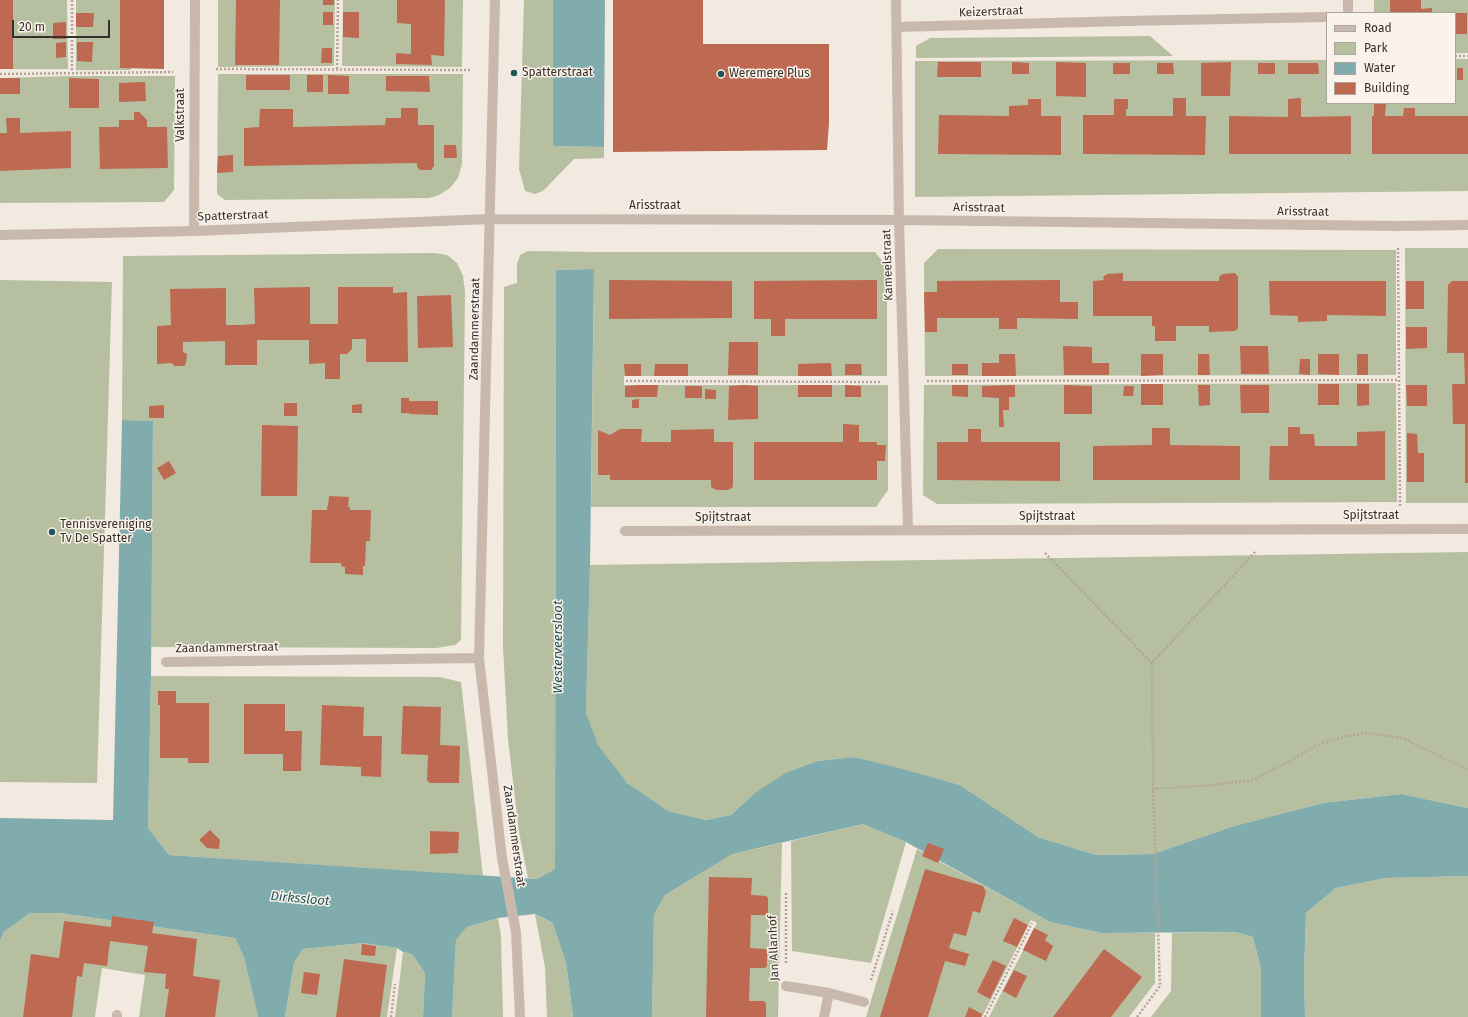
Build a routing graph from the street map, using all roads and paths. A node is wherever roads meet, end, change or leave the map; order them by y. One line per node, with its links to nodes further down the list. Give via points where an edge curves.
1 (72, 0): 15 (path)
2 (195, 0): 12 (street, Valkstraat)
3 (338, 0): 13 (path)
4 (495, 0): 14 (street, Zaandammerstraat)
5 (896, 0): 9 (street, Kameelstraat)
6 (1348, 0): 7 (street)
7 (1348, 12)
8 (1326, 17): 9 (street, Keizerstraat)
9 (896, 27): 18 (street, Kameelstraat)
10 (1456, 56): 11 (path)
11 (1468, 56)
12 (194, 69): 13 (path); 15 (path, via 180,72); 21 (street, Valkstraat)
13 (337, 69): 14 (path)
14 (493, 70): 17 (street, Zaandammerstraat)
15 (72, 72): 16 (path)
16 (0, 74)
17 (490, 219): 18 (street, Arisstraat); 21 (street, Spatterstraat); 32 (street, Zaandammerstraat)
18 (900, 220): 20 (street, Arisstraat); 25 (street, Kameelstraat)
19 (1468, 225): 20 (street, Arisstraat)
20 (1398, 226): 23 (path)
21 (194, 231): 22 (street, Spatterstraat)
22 (0, 235)
23 (1399, 380): 25 (path); 30 (path)
24 (626, 381): 25 (path)
25 (904, 382): 28 (street, Kameelstraat)
26 (1266, 529): 29 (street, Spijtstraat); 30 (street, Spijtstraat); 34 (path, via 1265,542)
27 (1468, 529): 30 (street, Spijtstraat)
28 (908, 530): 29 (street, Spijtstraat); 31 (street, Spijtstraat)
29 (1038, 530): 34 (path, via 1040,548)
30 (1400, 530)
31 (625, 531)
32 (479, 658): 33 (street, Zaandammerstraat); 45 (street, Zaandammerstraat, via 502,858 516,932)
33 (166, 662)
34 (1152, 663): 36 (path)
35 (1468, 770): 36 (path, via 1403,738 1366,733 1317,744 1252,780)
36 (1153, 790): 48 (path, via 1160,986)
37 (786, 892): 41 (path, Jan Allanhof)
38 (893, 911): 43 (path)
39 (1032, 923): 47 (path)
40 (396, 984): 44 (path)
41 (786, 986): 42 (street, Jan Allanhof)
42 (829, 993): 43 (street, Jan Allanhof); 46 (street)
43 (864, 1002)
44 (391, 1017)
45 (520, 1017)
46 (824, 1017)
47 (985, 1017)
48 (1137, 1017)

